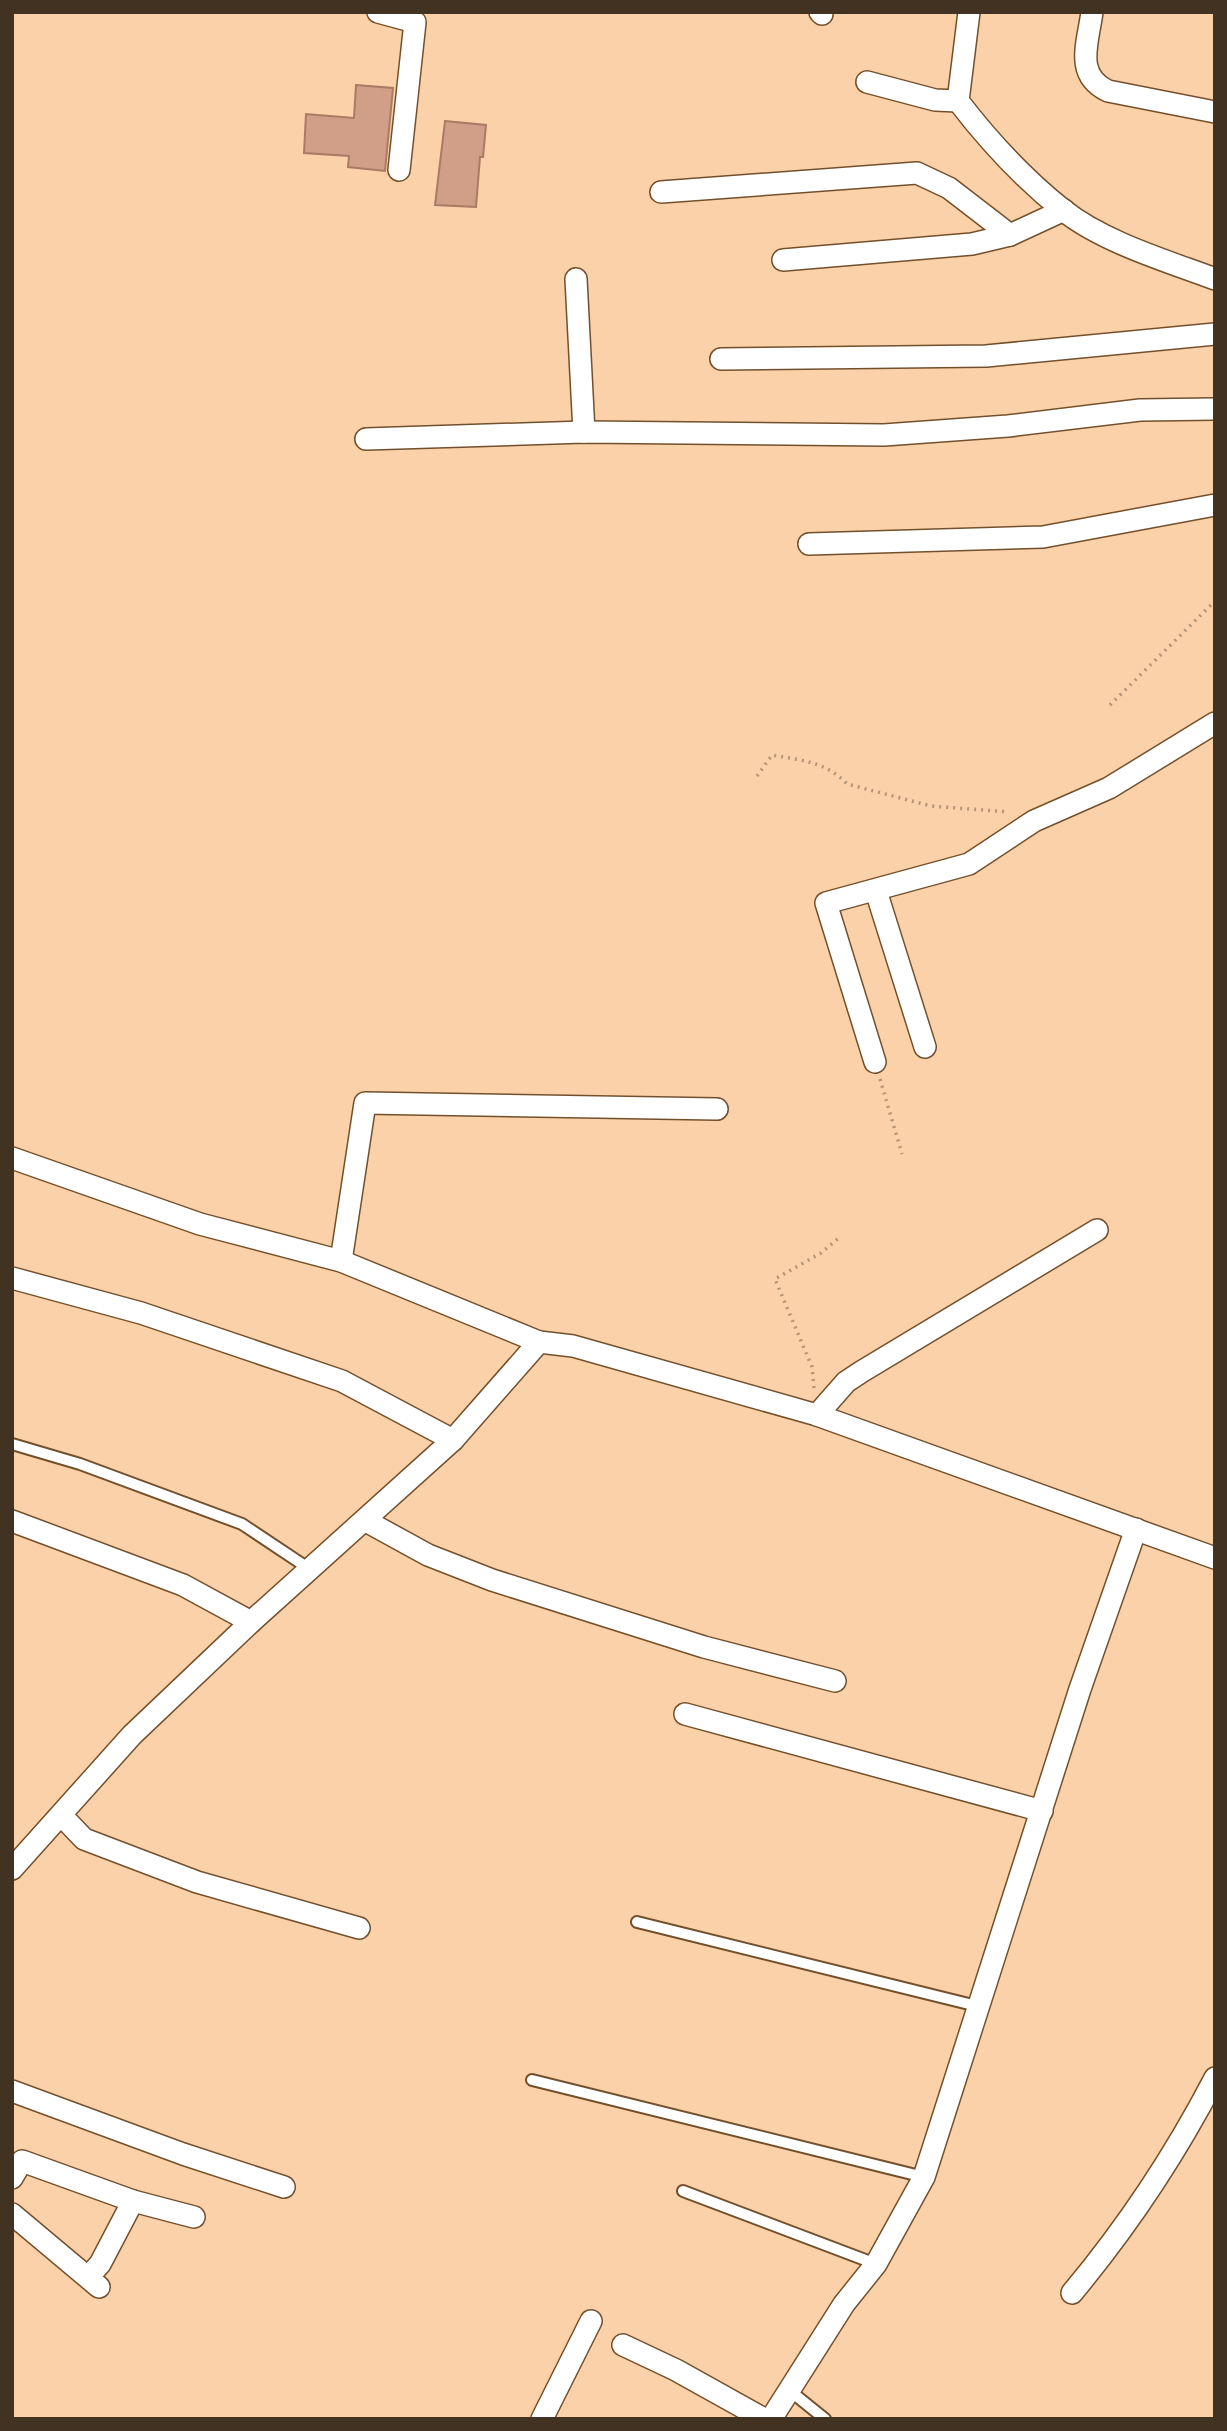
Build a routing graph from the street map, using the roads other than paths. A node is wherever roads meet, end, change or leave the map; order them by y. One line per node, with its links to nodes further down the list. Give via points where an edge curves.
1 (378, 12): 7 (street, via 415,22)
2 (969, 12): 5 (street)
3 (1092, 12): 6 (street, via 1086,58 1087,74 1095,85)
4 (867, 82): 5 (street, via 935,100)
5 (958, 101): 9 (street, via 981,130)
6 (1215, 112)
7 (399, 170)
8 (661, 192): 10 (street, via 917,173 949,188)
9 (1064, 210): 10 (street); 13 (street, via 1157,258)
10 (1010, 235): 11 (street, via 972,244)
11 (783, 260)
12 (576, 279): 17 (street)
13 (1215, 279)
14 (1215, 334): 15 (street, via 986,356)
15 (721, 359)
16 (1215, 409): 17 (street, via 1140,410 884,435)
17 (584, 432): 18 (street)
18 (366, 439)
19 (1215, 505): 20 (street, via 1043,537)
20 (809, 544)
21 (1215, 723): 22 (street, via 1109,788 1034,821 969,864)
22 (876, 891): 23 (street); 24 (street, via 826,903)
23 (925, 1047)
24 (875, 1062)
25 (717, 1109): 28 (street, via 365,1103)
26 (12, 1158): 28 (street, via 200,1224)
27 (1097, 1230): 31 (street, via 861,1372)
28 (341, 1261): 30 (street)
29 (12, 1278): 32 (street, via 141,1313 342,1381)
30 (540, 1342): 31 (street, via 573,1346); 32 (street)
31 (817, 1415): 36 (street)
32 (453, 1440): 35 (street)
33 (12, 1444): 38 (lane, via 242,1524)
34 (12, 1521): 39 (street, via 183,1585)
35 (366, 1521): 38 (street); 40 (street, via 428,1555 492,1580 704,1647)
36 (1136, 1529): 37 (street); 42 (street)
37 (1215, 1558)
38 (311, 1570): 39 (street)
39 (251, 1622): 43 (street, via 132,1735)
40 (835, 1681)
41 (685, 1714): 42 (street)
42 (1042, 1811): 47 (street)
43 (62, 1816): 44 (street); 46 (street, via 84,1839 197,1882)
44 (12, 1869)
45 (637, 1922): 47 (lane)
46 (359, 1928)
47 (977, 2006): 51 (street)
48 (1215, 2078): 59 (street, via 1163,2169 1108,2250)
49 (532, 2080): 51 (lane)
50 (12, 2091): 53 (street)
51 (924, 2177): 58 (street)
52 (12, 2178): 55 (street, via 22,2161)
53 (284, 2187)
54 (684, 2191): 58 (lane)
55 (133, 2200): 56 (street, via 94,2281); 57 (street)
56 (12, 2214)
57 (194, 2217)
58 (876, 2264): 62 (street, via 844,2304)
59 (1072, 2293)
60 (591, 2321): 63 (street)
61 (623, 2345): 64 (street)
62 (789, 2390): 65 (street); 66 (lane)
63 (542, 2419)
64 (764, 2419)
65 (771, 2419)
66 (825, 2419)

